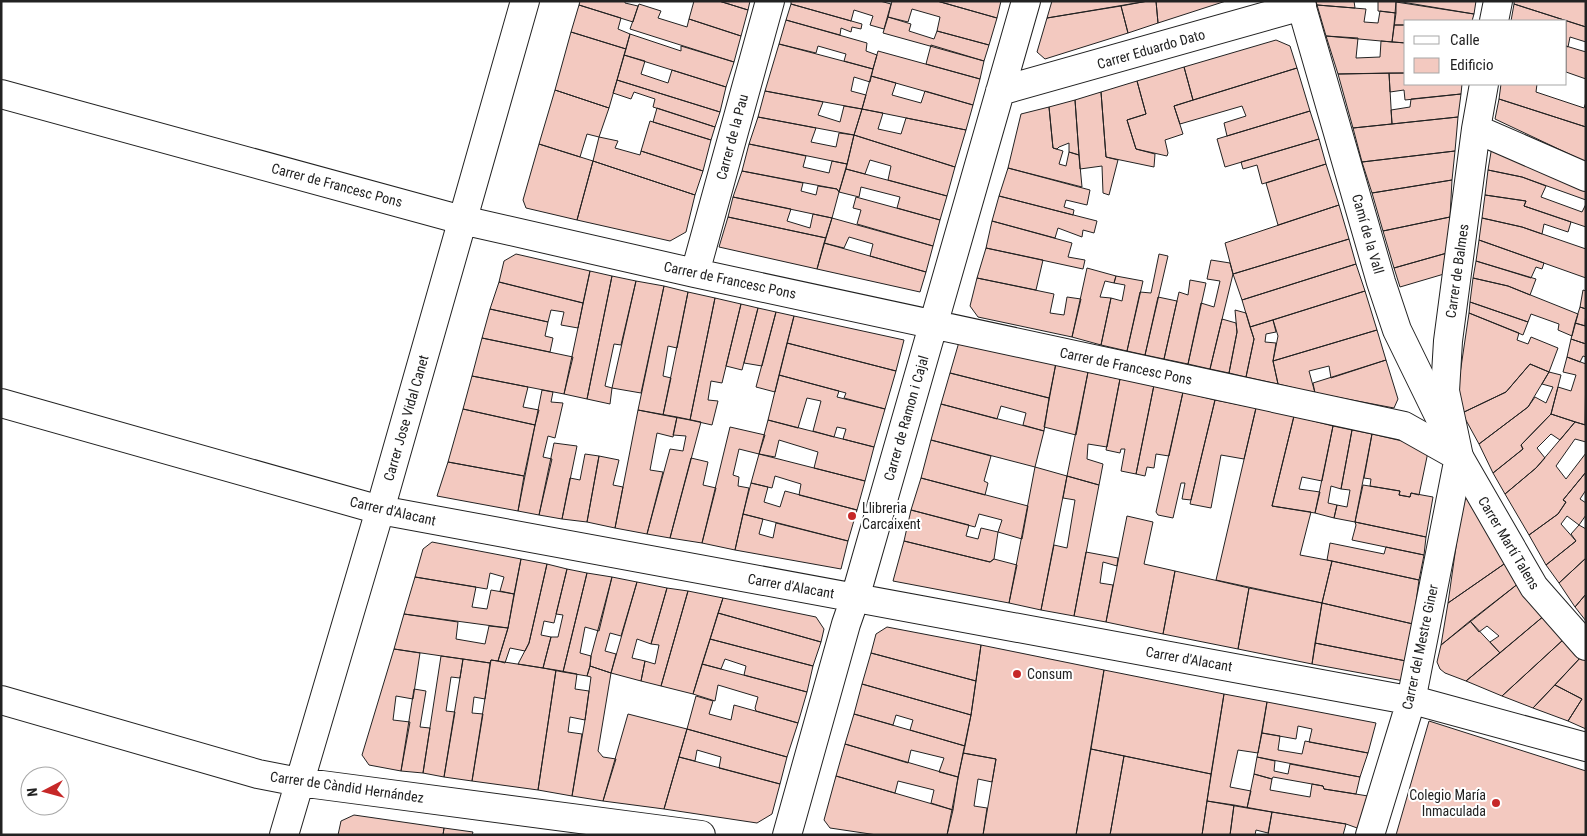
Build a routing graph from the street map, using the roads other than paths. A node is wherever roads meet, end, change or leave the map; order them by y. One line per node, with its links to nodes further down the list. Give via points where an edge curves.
1 (525, 1): 12 (street, Carrer Jose Vidal Canet)
2 (770, 1): 13 (street, Carrer de la Pau)
3 (1026, 1): 8 (street, Carrer de Ramon i Cajal)
4 (1498, 1): 6 (street)
5 (1301, 4): 8 (street, Carrer Eduardo Dato); 16 (street, Camí de la Vall, via 1397,330)
6 (1494, 20)
7 (1484, 85): 10 (street, Carrer de Balmes)
8 (1000, 91): 14 (street, Carrer de Ramon i Cajal)
9 (1, 94): 12 (street, Carrer de Francesc Pons)
10 (1476, 129): 11 (street); 16 (street, Carrer de Balmes, via 1448,341 1446,391)
11 (1586, 177)
12 (462, 220): 13 (street, Carrer de Francesc Pons); 17 (street, Carrer Jose Vidal Canet)
13 (695, 273): 14 (street, Carrer de Francesc Pons)
14 (933, 324): 16 (street, Carrer de Francesc Pons, via 1404,426); 18 (street, Carrer de Ramon i Cajal)
15 (1, 403): 17 (street, Carrer d'Alacant)
16 (1459, 457): 19 (street, Carrer Martí Talens, via 1534,587); 21 (street, Carrer del Mestre Giner)
17 (380, 510): 18 (street, Carrer d'Alacant); 23 (street, Carrer Jose Vidal Canet)
18 (855, 598): 21 (street, Carrer d'Alacant); 26 (street, Carrer de Ramon i Cajal)
19 (1586, 646)
20 (1, 700): 23 (street, Carrer de Càndid Hernández, via 258,774)
21 (1411, 700): 22 (street, Carrer d'Alacant); 27 (street, Carrer del Mestre Giner)
22 (1586, 747)
23 (299, 782): 24 (street, Carrer Jose Vidal Canet); 25 (street, Carrer de Càndid Hernández)
24 (284, 835)
25 (701, 835)
26 (788, 835)
27 (1370, 835)

